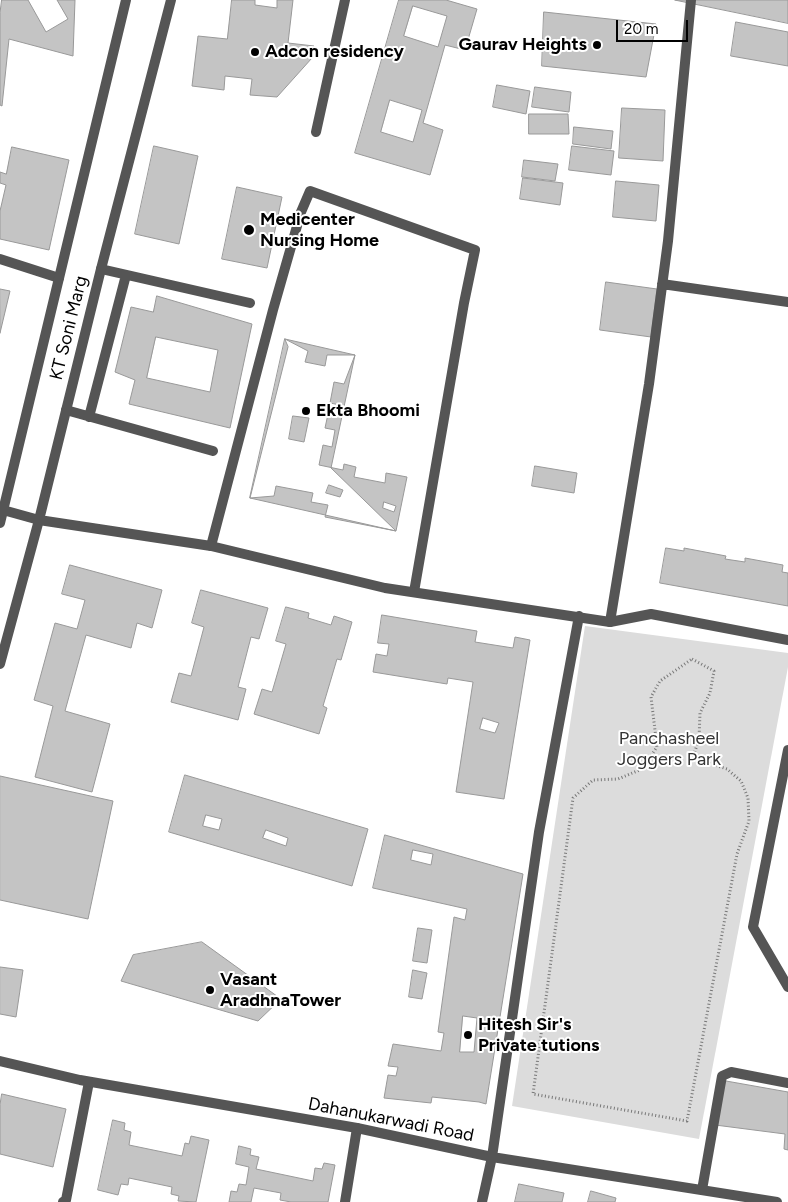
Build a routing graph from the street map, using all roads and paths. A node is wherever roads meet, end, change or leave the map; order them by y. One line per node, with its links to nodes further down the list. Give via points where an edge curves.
1 (126, 0): 9 (street, KT Soni Marg)
2 (171, 0): 7 (street, KT Soni Marg)
3 (345, 0): 5 (street)
4 (691, 0): 10 (street)
5 (316, 132)
6 (0, 259): 9 (street)
7 (101, 269): 8 (street); 13 (street, KT Soni Marg)
8 (126, 275): 12 (street); 14 (street)
9 (59, 278): 16 (street, KT Soni Marg)
10 (662, 284): 11 (street); 22 (street)
11 (788, 302)
12 (250, 304)
13 (66, 410): 14 (street); 17 (street, KT Soni Marg)
14 (90, 417): 15 (street)
15 (213, 451)
16 (3, 510): 17 (street); 18 (street, KT Soni Marg)
17 (39, 520): 19 (street); 24 (street, KT Soni Marg)
18 (0, 523)
19 (212, 546): 20 (street, via 385,588); 20 (street, via 273,310 310,191 475,250)
20 (414, 592): 21 (street)
21 (580, 616): 22 (street); 32 (street, via 539,832)
22 (610, 622): 23 (street, via 650,614)
23 (788, 640)
24 (0, 664)
25 (788, 750): 27 (street, via 753,927)
26 (642, 769): 26 (path, via 657,747 651,697 660,681 692,659 714,671 710,693 700,713 699,739 694,754 727,769 741,781 748,798 749,821 737,854 687,1121 533,1094 573,798 593,780 618,779)
27 (788, 986)
28 (0, 1061): 29 (street, Dahanukarwadi Road)
29 (89, 1082): 31 (street, Dahanukarwadi Road); 34 (street, via 66,1200)
30 (788, 1083): 33 (street, via 731,1072 722,1076)
31 (357, 1128): 32 (street, Dahanukarwadi Road); 35 (street)
32 (492, 1157): 33 (street, Dahanukarwadi Road); 36 (street)
33 (702, 1190): 37 (street, Dahanukarwadi Road)
34 (63, 1202)
35 (346, 1202)
36 (482, 1202)
37 (777, 1202)

